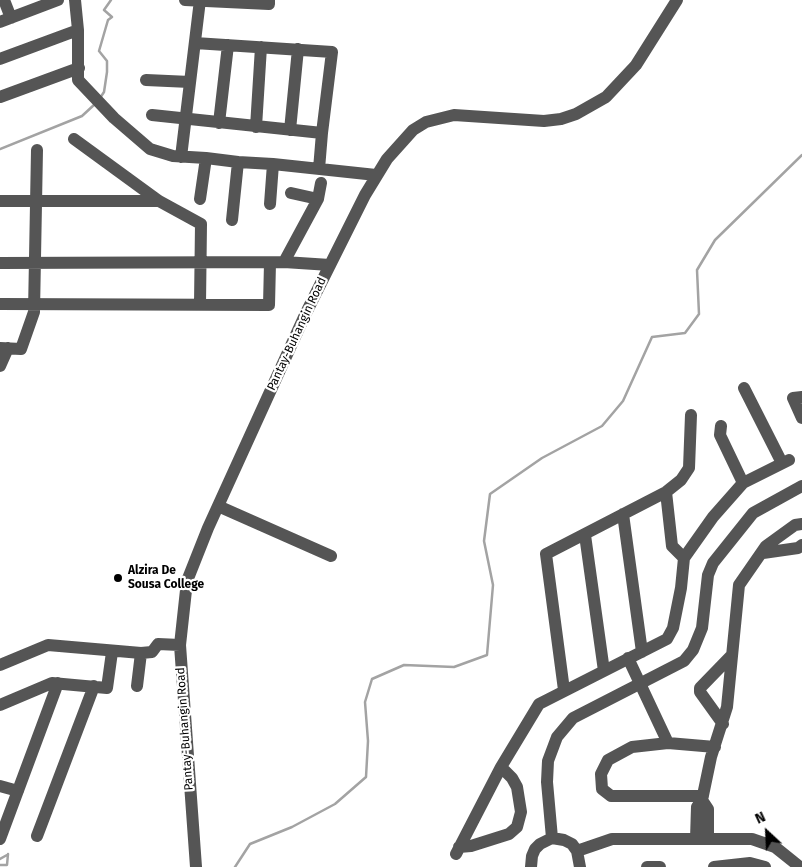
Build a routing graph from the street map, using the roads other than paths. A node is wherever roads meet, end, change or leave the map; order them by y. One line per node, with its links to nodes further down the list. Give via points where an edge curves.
1 (4, 0): 10 (street)
2 (58, 0): 9 (street)
3 (75, 0): 11 (street)
4 (186, 0): 5 (street)
5 (200, 0): 8 (street); 12 (street)
6 (269, 0): 8 (street, via 269,4)
7 (677, 0): 34 (street, Pantay-Buhangin Road, via 636,65 606,97 590,107 560,119 544,121 454,116 426,122 413,130)
8 (234, 1)
9 (41, 3): 10 (street)
10 (6, 20)
11 (78, 30): 16 (street); 17 (street)
12 (195, 43): 13 (street); 19 (street)
13 (228, 45): 14 (street); 23 (street)
14 (261, 47): 15 (street); 24 (street)
15 (298, 49): 25 (street); 26 (street, via 332,52)
16 (0, 60)
17 (79, 74): 20 (street); 29 (street, via 114,118 150,149)
18 (146, 80): 19 (street)
19 (190, 82): 22 (street)
20 (0, 97)
21 (152, 115): 22 (street)
22 (184, 117): 23 (street); 29 (street)
23 (219, 123): 24 (street)
24 (256, 127): 25 (street)
25 (290, 130): 26 (street)
26 (322, 133): 33 (street)
27 (74, 139): 41 (street)
28 (37, 150): 40 (street)
29 (181, 156): 30 (street)
30 (206, 158): 31 (street); 37 (street)
31 (238, 162): 32 (street); 43 (street)
32 (273, 164): 33 (street); 42 (street)
33 (319, 169): 34 (street)
34 (376, 175): 49 (street, Pantay-Buhangin Road)
35 (321, 183): 38 (street)
36 (291, 193): 38 (street)
37 (200, 199)
38 (318, 199): 44 (street)
39 (0, 201): 40 (street)
40 (36, 201): 41 (street); 46 (street)
41 (159, 201): 48 (street, via 201,224)
42 (270, 204)
43 (232, 220)
44 (284, 262): 47 (street); 49 (street)
45 (0, 263): 46 (street)
46 (36, 263): 48 (street); 51 (street)
47 (270, 263): 48 (street); 52 (street, via 269,304)
48 (200, 264): 52 (street)
49 (330, 264): 63 (street, Pantay-Buhangin Road)
50 (0, 304): 51 (street)
51 (36, 304): 52 (street); 53 (street, via 22,348)
52 (200, 304)
53 (4, 348): 54 (street)
54 (0, 366)
55 (744, 388): 60 (street, via 785,462)
56 (802, 397): 58 (street, via 793,398)
57 (691, 415): 62 (street, via 689,468 681,480)
58 (802, 418)
59 (721, 426): 60 (street, via 720,435)
60 (743, 483): 70 (street, via 713,517)
61 (802, 486): 82 (street, via 747,518 713,563 708,575 702,628 693,650 676,668)
62 (666, 492): 64 (street); 70 (street, via 672,546)
63 (218, 506): 69 (street); 71 (street, Pantay-Buhangin Road, via 187,581)
64 (623, 514): 66 (street); 73 (street)
65 (802, 524): 68 (street, via 795,525 766,546)
66 (585, 535): 78 (street); 83 (street, via 546,554)
67 (802, 545): 68 (street)
68 (763, 553): 75 (street, via 739,585)
69 (331, 556)
70 (684, 558): 73 (street, via 673,628 667,639)
71 (180, 645): 74 (street, via 158,644 152,652); 98 (street, Pantay-Buhangin Road)
72 (112, 652): 74 (street); 77 (street, via 48,645); 80 (street, via 107,688)
73 (642, 652): 76 (street)
74 (141, 653): 81 (street)
75 (732, 655): 85 (street); 85 (street, via 700,688)
76 (628, 658): 78 (street); 82 (street)
77 (0, 665)
78 (604, 671): 83 (street)
79 (58, 683): 80 (street); 84 (street); 90 (street)
80 (94, 686): 92 (street)
81 (137, 686)
82 (640, 686): 86 (street); 93 (street, via 573,718 557,737 548,761)
83 (564, 690): 88 (street, via 539,704)
84 (0, 705)
85 (723, 724): 87 (street)
86 (668, 743): 87 (street); 91 (street, via 632,747 608,760 601,774 602,789 611,796)
87 (715, 746): 91 (street)
88 (501, 767): 88 (street, via 457,851 509,834 517,827 521,812 516,787)
89 (0, 786): 90 (street)
90 (18, 791): 94 (street)
91 (703, 798): 95 (street, via 708,809)
92 (37, 836)
93 (552, 838): 96 (street, via 564,840); 99 (street, via 535,849)
94 (0, 839)
95 (702, 839): 96 (street, via 612,839); 105 (street, via 752,839 775,847)
96 (577, 851): 100 (street)
97 (750, 865): 103 (street); 104 (street)
98 (196, 867)
99 (531, 867)
100 (580, 867)
101 (647, 867): 102 (street)
102 (660, 867)
103 (714, 867)
104 (765, 867)
105 (800, 867)

